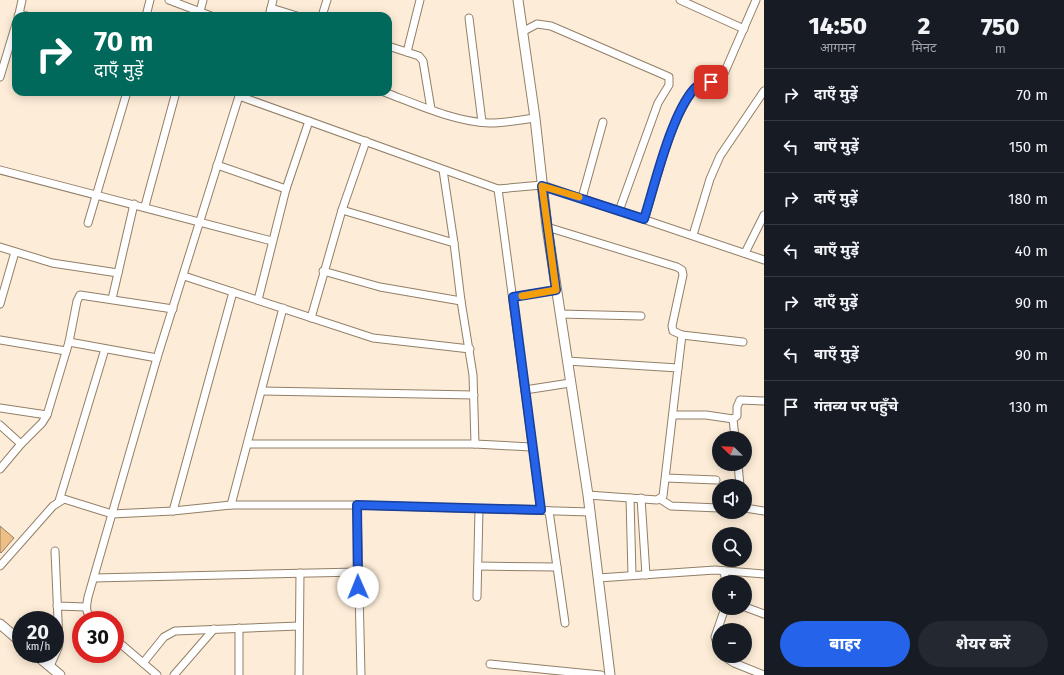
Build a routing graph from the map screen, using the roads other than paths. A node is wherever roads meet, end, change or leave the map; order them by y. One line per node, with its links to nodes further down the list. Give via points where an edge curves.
1 (22, 0): 11 (street)
2 (150, 0): 12 (street)
3 (169, 0): 13 (street)
4 (203, 0): 14 (street)
5 (328, 0): 16 (street)
6 (420, 0): 22 (street)
7 (518, 0): 19 (street)
8 (680, 0): 18 (street)
9 (756, 0): 18 (street)
10 (272, 4): 15 (street)
11 (20, 12)
12 (147, 12)
13 (195, 12)
14 (200, 12)
15 (289, 12)
16 (324, 12)
17 (468, 18): 34 (street)
18 (744, 29): 50 (street, via 721,79 700,84 695,88 679,114)
19 (522, 32): 32 (street); 48 (street, via 537,24 551,26 669,77 669,85 658,103)
20 (12, 33): 23 (street)
21 (392, 47): 22 (street)
22 (407, 52): 31 (street, via 419,56 423,61)
23 (3, 53): 24 (street)
24 (0, 77)
25 (764, 91): 54 (street, via 720,156 710,179)
26 (392, 95): 31 (street)
27 (126, 96): 43 (street)
28 (175, 96): 46 (street)
29 (239, 96): 37 (street)
30 (245, 96): 33 (street)
31 (431, 109): 34 (street)
32 (535, 118): 34 (street); 40 (street)
33 (309, 121): 36 (street); 41 (street)
34 (482, 122)
35 (603, 122): 44 (street)
36 (366, 141): 39 (street); 47 (street)
37 (217, 165): 41 (street); 51 (street)
38 (0, 170): 43 (street)
39 (443, 170): 42 (street); 56 (street)
40 (542, 186): 42 (street); 44 (street); 53 (street)
41 (286, 189): 55 (street)
42 (498, 189): 66 (street)
43 (98, 194): 45 (street); 52 (street)
44 (582, 198): 48 (street)
45 (134, 204): 46 (street); 62 (street)
46 (145, 206): 51 (street)
47 (342, 210): 56 (street); 61 (street)
48 (619, 210): 50 (street)
49 (764, 215): 59 (street)
50 (644, 219): 54 (street)
51 (200, 221): 55 (street); 63 (street)
52 (88, 223)
53 (547, 227): 64 (street); 76 (street, via 682,270 683,276 672,326 673,331)
54 (693, 235): 59 (street)
55 (272, 241): 68 (street)
56 (454, 243): 69 (street)
57 (0, 246): 58 (street)
58 (15, 252): 62 (street, via 65,266); 70 (street)
59 (745, 252): 60 (street)
60 (764, 260)
61 (323, 271): 69 (street, via 380,287); 75 (street)
62 (118, 273): 67 (street)
63 (184, 276): 65 (street); 72 (street)
64 (556, 290): 66 (street); 73 (street)
65 (233, 292): 68 (street); 116 (street)
66 (513, 297): 87 (street)
67 (112, 300): 72 (street); 78 (street, via 80,296)
68 (258, 300): 71 (street)
69 (461, 301): 81 (street)
70 (0, 304)
71 (283, 308): 75 (street); 88 (street)
72 (173, 309): 83 (street)
73 (560, 314): 74 (street); 84 (street)
74 (641, 316)
75 (310, 318): 81 (street, via 373,338)
76 (682, 335): 79 (street); 85 (street)
77 (0, 340): 82 (street)
78 (69, 342): 80 (street); 82 (street)
79 (743, 342)
80 (105, 349): 83 (street); 108 (street)
81 (470, 349): 89 (street)
82 (66, 351): 92 (street)
83 (157, 358): 119 (street)
84 (566, 361): 85 (street); 86 (street)
85 (678, 368): 93 (street)
86 (570, 383): 87 (street); 104 (street)
87 (525, 390): 100 (street)
88 (262, 391): 89 (street); 98 (street)
89 (474, 395): 99 (street)
90 (764, 402): 94 (street, via 740,400 737,416)
91 (0, 408): 92 (street)
92 (47, 415): 97 (street)
93 (673, 415): 94 (street, via 706,415); 102 (street)
94 (733, 419): 96 (street)
95 (0, 425): 97 (street)
96 (734, 431)
97 (22, 444): 101 (street)
98 (249, 444): 99 (street); 109 (street)
99 (475, 444): 100 (street)
100 (531, 447): 114 (street)
101 (0, 469)
102 (666, 478): 103 (street); 107 (street)
103 (712, 480)
104 (588, 495): 105 (street); 118 (street)
105 (630, 498): 106 (street); 130 (street)
106 (641, 498): 107 (street); 128 (street)
107 (660, 499): 111 (street, via 671,506)
108 (59, 501): 119 (street, via 70,501); 121 (street)
109 (231, 505): 110 (street); 116 (street)
110 (357, 505): 112 (street); 125 (street)
111 (712, 508)
112 (479, 509): 114 (street); 122 (street)
113 (752, 509): 117 (street)
114 (541, 510): 115 (street)
115 (549, 510): 118 (street); 123 (street)
116 (173, 511): 119 (street)
117 (764, 511)
118 (590, 512): 132 (street)
119 (112, 514): 131 (street)
120 (55, 551): 134 (street)
121 (1, 561)
122 (478, 566): 123 (street); 133 (street)
123 (557, 567): 139 (street)
124 (724, 571): 127 (street); 128 (street); 129 (street)
125 (358, 572): 126 (street); 156 (street)
126 (300, 573): 131 (street); 141 (street)
127 (764, 574)
128 (646, 575): 130 (street)
129 (725, 575)
130 (632, 576): 132 (street)
131 (94, 578): 135 (street)
132 (598, 578): 158 (street)
133 (477, 597)
134 (57, 606): 135 (street); 150 (street, via 58,648)
135 (86, 607): 137 (street)
136 (752, 610): 138 (street)
137 (87, 611)
138 (764, 614)
139 (565, 623)
140 (0, 624): 144 (street)
141 (299, 626): 142 (street); 155 (street)
142 (239, 628): 143 (street); 154 (street)
143 (214, 629): 146 (street, via 180,630 170,633); 153 (street)
144 (12, 634)
145 (124, 646): 146 (street)
146 (143, 662): 152 (street)
147 (46, 663): 150 (street)
148 (733, 663): 159 (street)
149 (490, 664): 157 (street)
150 (50, 666): 151 (street)
151 (60, 675)
152 (157, 675)
153 (174, 675)
154 (239, 675)
155 (300, 675)
156 (361, 675)
157 (602, 675)
158 (610, 675)
159 (764, 675)

